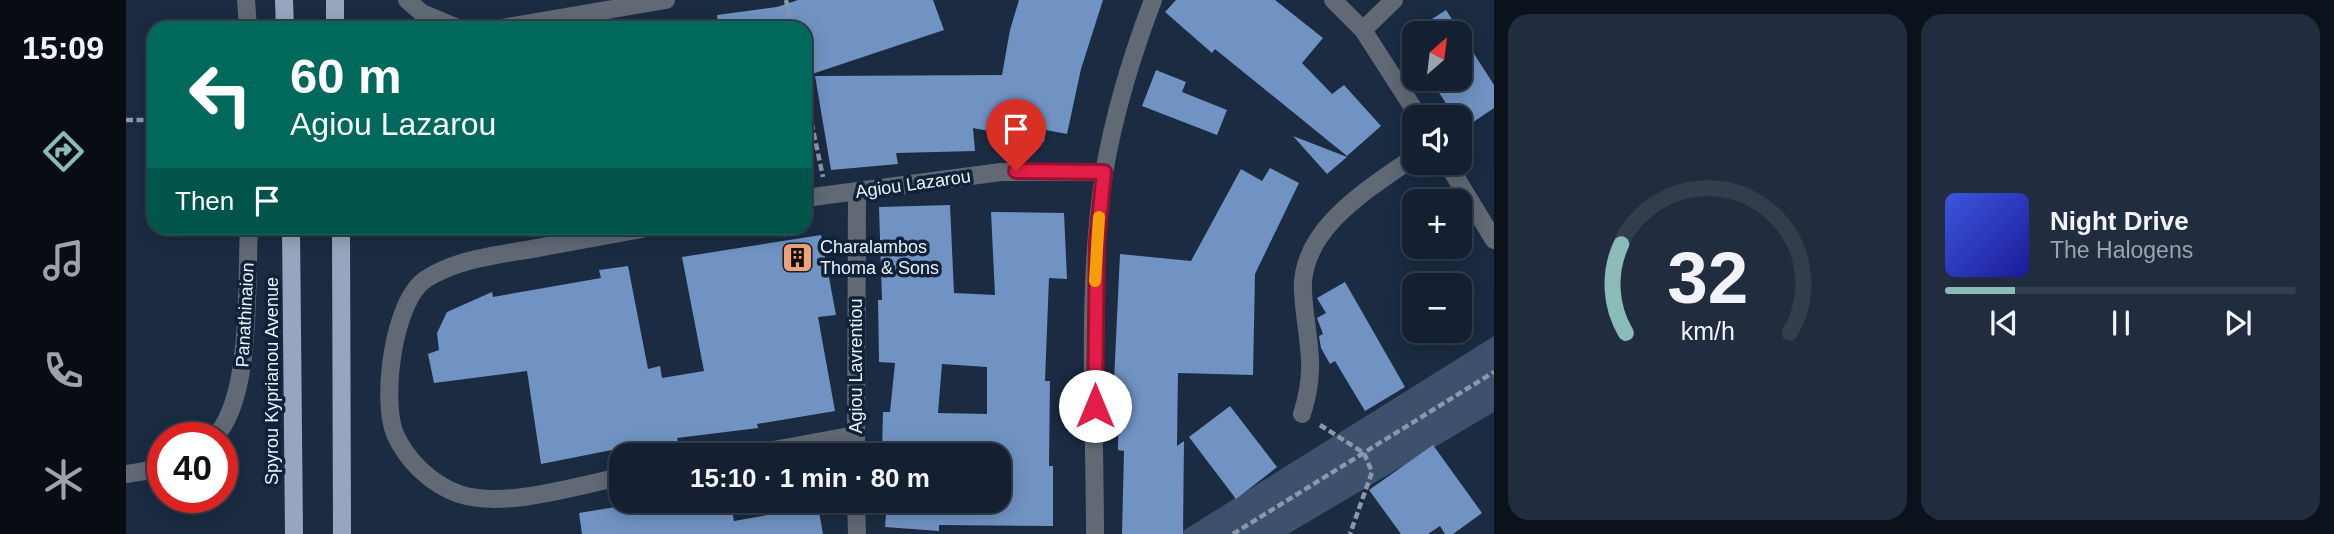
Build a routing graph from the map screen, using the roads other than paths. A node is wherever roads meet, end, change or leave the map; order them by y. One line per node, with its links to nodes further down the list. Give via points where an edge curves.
1 (246, 0): 9 (street)
2 (284, 0): 10 (main road)
3 (335, 0): 11 (main road)
4 (407, 0): 12 (street)
5 (666, 0): 13 (street)
6 (1153, 0): 17 (street, via 1120,102)
7 (1333, 0): 14 (street)
8 (1394, 0): 14 (street)
9 (248, 21)
10 (285, 21)
11 (335, 21)
12 (441, 21)
13 (542, 21)
14 (1363, 30): 15 (street)
15 (1411, 105)
16 (1402, 165): 26 (street, via 1346,205 1331,221 1311,257 1303,289 1312,374)
17 (1104, 172): 19 (street, Agiou Lazarou, via 1001,172); 38 (street, via 1094,303)
18 (1454, 175): 25 (street)
19 (857, 192): 20 (street, Agiou Lazarou); 28 (street, Agiou Lavrentiou)
20 (812, 197)
21 (249, 235): 27 (street, Panathinaion, via 241,383)
22 (291, 235): 35 (main road, Spyrou Kyprianou Avenue)
23 (341, 235): 36 (main road)
24 (609, 235): 33 (street, via 477,259 424,280 401,313 392,352 394,431 409,458 433,481 459,494 492,501)
25 (1494, 240)
26 (1303, 414)
27 (225, 422)
28 (855, 435): 29 (street); 30 (street, Agiou Lavrentiou)
29 (811, 443)
30 (855, 443)
31 (147, 471): 32 (street)
32 (126, 474)
33 (609, 479)
34 (856, 513): 37 (street)
35 (294, 534)
36 (342, 534)
37 (857, 534)
38 (1095, 534)

